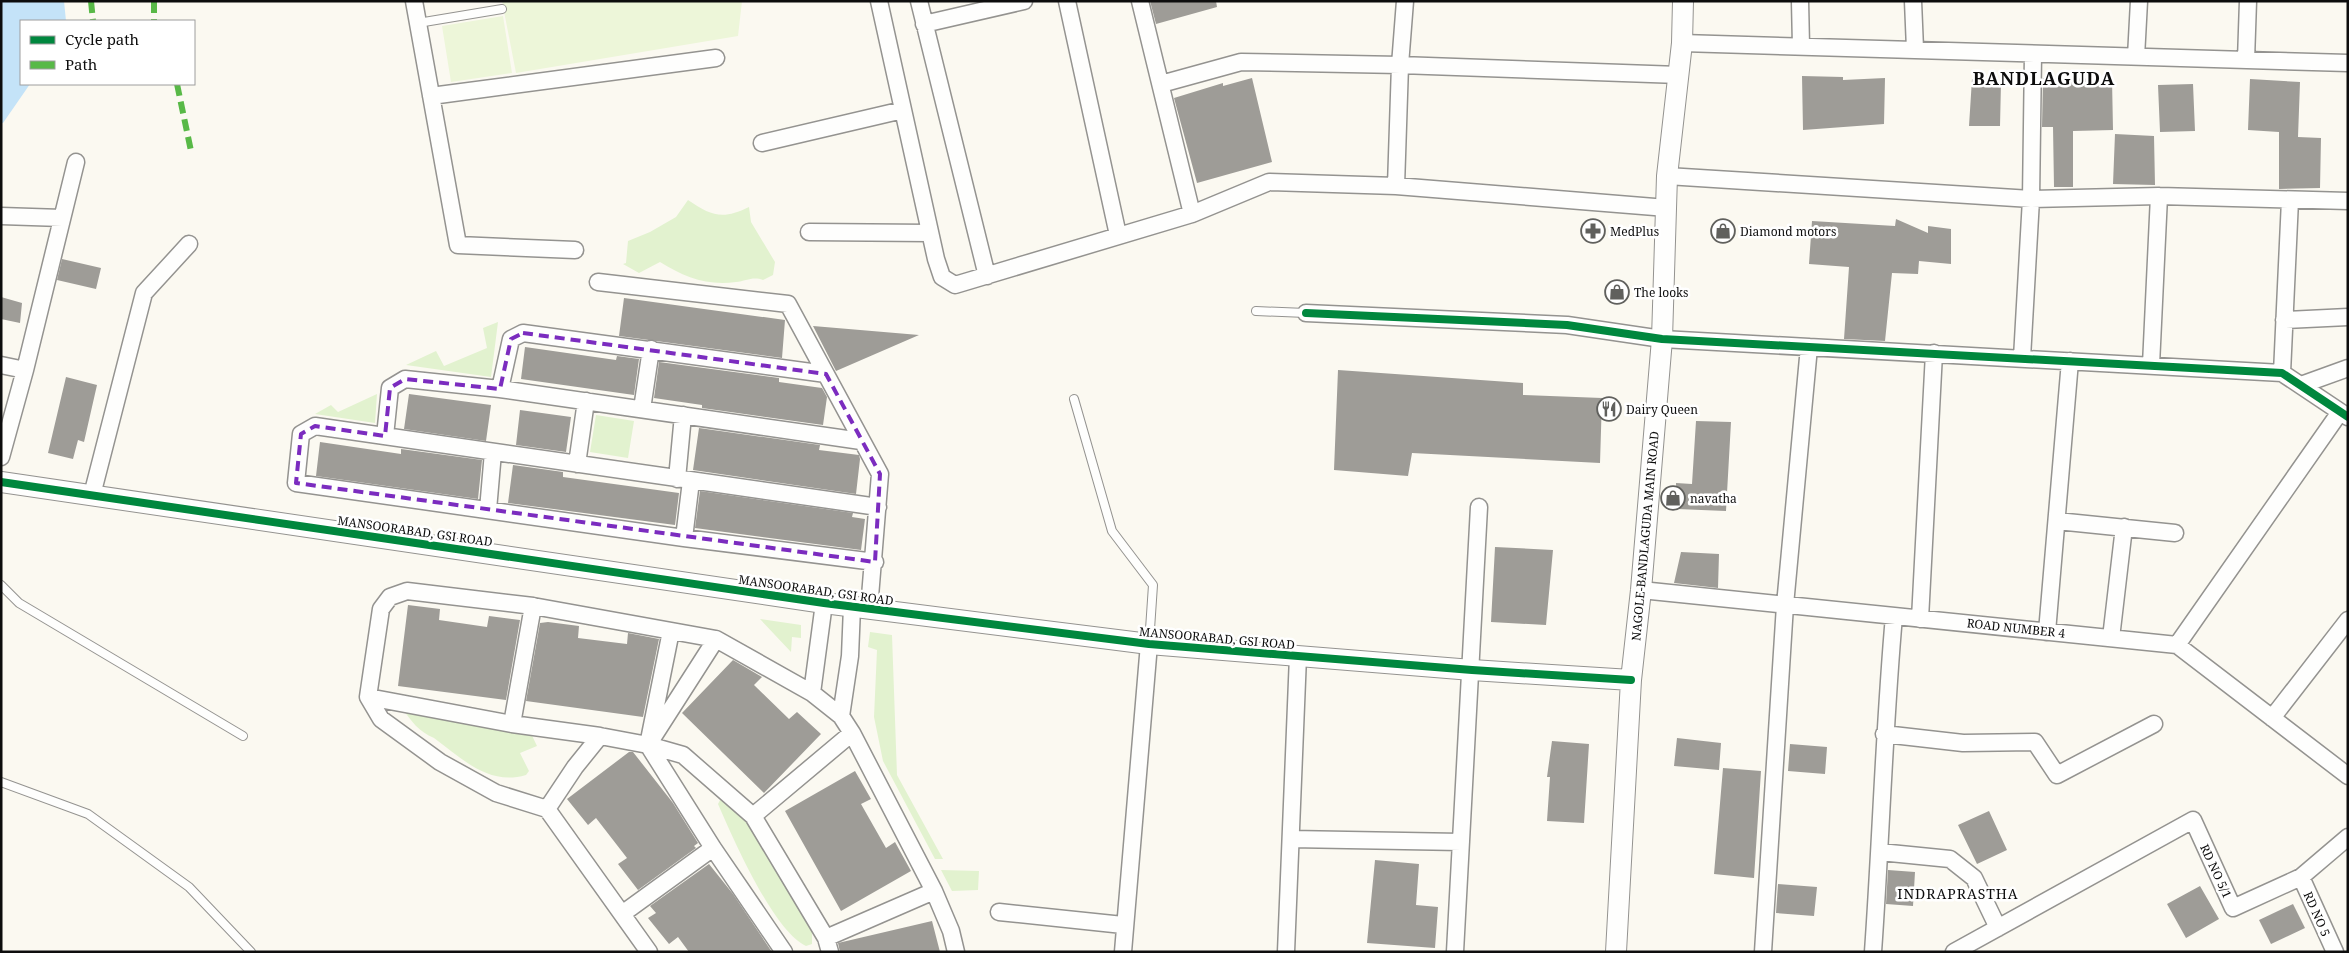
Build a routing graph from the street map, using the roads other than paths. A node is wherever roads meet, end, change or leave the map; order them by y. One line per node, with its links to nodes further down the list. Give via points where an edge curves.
1 (414, 1): 14 (street)
2 (879, 1): 28 (street)
3 (919, 1): 15 (street)
4 (1024, 1): 15 (street)
5 (1067, 1): 43 (street)
6 (1140, 1): 26 (street)
7 (1405, 1): 24 (street)
8 (1683, 1): 16 (street, NAGOLE-BANDLAGUDA MAIN ROAD)
9 (1800, 1): 17 (street)
10 (1913, 1): 18 (street)
11 (2139, 1): 20 (street)
12 (2248, 1): 22 (street)
13 (502, 9): 14 (lane)
14 (418, 23): 27 (street)
15 (924, 24): 46 (street)
16 (1682, 43): 17 (street); 25 (street, NAGOLE-BANDLAGUDA MAIN ROAD)
17 (1801, 46): 18 (street)
18 (1915, 49): 19 (street)
19 (2033, 54): 20 (street); 34 (street)
20 (2136, 57): 22 (street)
21 (716, 58): 27 (street)
22 (2246, 60): 23 (street)
23 (2348, 63)
24 (1400, 65): 25 (street); 26 (street, via 1241,62); 32 (street)
25 (1679, 74): 31 (street, NAGOLE-BANDLAGUDA MAIN ROAD)
26 (1162, 84): 38 (street)
27 (430, 96): 45 (street, via 458,245)
28 (903, 110): 29 (street); 42 (street)
29 (762, 143)
30 (76, 162): 40 (street)
31 (1667, 176): 34 (street); 37 (street, NAGOLE-BANDLAGUDA MAIN ROAD)
32 (1396, 186): 37 (street); 38 (street, via 1270,182)
33 (2159, 196): 34 (street); 35 (street); 59 (street)
34 (2031, 199): 56 (street)
35 (2290, 200): 36 (street); 51 (street)
36 (2348, 201)
37 (1667, 208): 52 (street, NAGOLE-BANDLAGUDA MAIN ROAD)
38 (1192, 214): 43 (street)
39 (1, 216): 40 (street)
40 (62, 218): 61 (street)
41 (809, 232): 42 (street)
42 (930, 232): 46 (street, via 942,276 955,285)
43 (1118, 235): 46 (street)
44 (189, 244): 78 (street, via 144,293)
45 (575, 250)
46 (987, 276)
47 (598, 282): 63 (street, via 788,304)
48 (1256, 312): 49 (lane)
49 (1306, 313): 52 (street, via 1567,325)
50 (2348, 317): 51 (street)
51 (2284, 320): 62 (street)
52 (1662, 339): 53 (street); 88 (street, NAGOLE-BANDLAGUDA MAIN ROAD)
53 (1809, 347): 55 (street); 90 (street)
54 (650, 349): 63 (street); 65 (street, via 522,333 511,339); 68 (street)
55 (1934, 353): 56 (street); 94 (street)
56 (2022, 358): 57 (street)
57 (2070, 361): 59 (street); 82 (street)
58 (1, 364): 61 (street)
59 (2152, 365): 62 (street)
60 (2348, 368): 64 (street)
61 (25, 370): 74 (street)
62 (2282, 373): 64 (street)
63 (826, 374): 72 (street)
64 (2301, 385): 69 (street)
65 (500, 389): 67 (street); 71 (street, via 406,379 390,388)
66 (1074, 399): 100 (lane, via 1112,531 1154,585)
67 (586, 401): 68 (street); 75 (street)
68 (642, 409): 70 (street)
69 (2344, 414): 101 (street)
70 (684, 415): 72 (street); 76 (street)
71 (385, 436): 73 (street); 81 (street, via 315,426 301,434 296,484)
72 (861, 440): 79 (street, via 880,474)
73 (493, 452): 75 (street); 81 (street)
74 (1, 456)
75 (577, 464): 76 (street)
76 (684, 480): 79 (street); 85 (street)
77 (1, 482): 78 (street, MANSOORABAD, GSI ROAD)
78 (92, 495): 89 (street, MANSOORABAD, GSI ROAD)
79 (878, 507): 86 (street)
80 (1479, 507): 103 (street)
81 (488, 510): 85 (street)
82 (2057, 521): 83 (street); 97 (street)
83 (2124, 527): 84 (street); 98 (street)
84 (2175, 533)
85 (684, 538): 86 (street)
86 (875, 562): 92 (street)
87 (1, 585): 113 (lane, via 19,603)
88 (1641, 590): 90 (street, ROAD NUMBER 4); 104 (street, NAGOLE-BANDLAGUDA MAIN ROAD)
89 (824, 603): 92 (street, MANSOORABAD, GSI ROAD); 105 (street)
90 (1785, 605): 93 (street, ROAD NUMBER 4); 140 (street)
91 (533, 606): 96 (street); 106 (street, via 407,591 390,598 381,609); 109 (street)
92 (861, 608): 100 (street, MANSOORABAD, GSI ROAD); 107 (street)
93 (1894, 616): 94 (street, ROAD NUMBER 4); 112 (street)
94 (1920, 619): 97 (street, ROAD NUMBER 4)
95 (2348, 620): 108 (street)
96 (671, 631): 99 (street); 115 (street)
97 (2048, 632): 98 (street, ROAD NUMBER 4)
98 (2111, 638): 101 (street, ROAD NUMBER 4)
99 (716, 640): 105 (street); 115 (street)
100 (1149, 644): 102 (street, MANSOORABAD, GSI ROAD); 129 (street)
101 (2176, 645): 108 (street)
102 (1298, 656): 103 (street, MANSOORABAD, GSI ROAD); 121 (street)
103 (1472, 670): 104 (street, MANSOORABAD, GSI ROAD); 122 (street)
104 (1631, 680): 139 (street, NAGOLE-BANDLAGUDA MAIN ROAD)
105 (812, 693): 107 (street)
106 (368, 697): 109 (street); 118 (street, via 381,719 440,762 496,793)
107 (841, 716): 111 (street)
108 (2272, 718): 116 (street)
109 (512, 724): 114 (street)
110 (2154, 724): 112 (street, via 2057,775 2035,742 1963,743)
111 (852, 733): 119 (street); 126 (street)
112 (1884, 734): 124 (street)
113 (244, 736)
114 (600, 736): 115 (street); 118 (street)
115 (648, 745): 119 (street, via 683,755); 123 (street)
116 (2348, 776)
117 (1, 782): 132 (lane, via 88,814 189,887)
118 (547, 809): 128 (street)
119 (753, 816): 131 (street)
120 (2348, 836): 125 (street, RD NO 5)
121 (1291, 839): 122 (street); 137 (street)
122 (1461, 842): 138 (street)
123 (713, 848): 128 (street); 134 (street)
124 (1880, 852): 130 (street, via 1950,859 1974,878); 141 (street)
125 (2301, 877): 130 (street, RD NO 5/1, via 2233,908 2193,820); 143 (street, RD NO 5)
126 (934, 891): 131 (street); 135 (street)
127 (998, 912): 129 (street)
128 (622, 914): 133 (street)
129 (1124, 925): 136 (street)
130 (1998, 928): 142 (street)
131 (828, 945)
132 (251, 952)
133 (649, 952)
134 (784, 952)
135 (956, 952)
136 (1123, 952)
137 (1286, 952)
138 (1455, 952)
139 (1616, 952)
140 (1763, 952)
141 (1873, 952)
142 (1954, 952)
143 (2335, 952)

